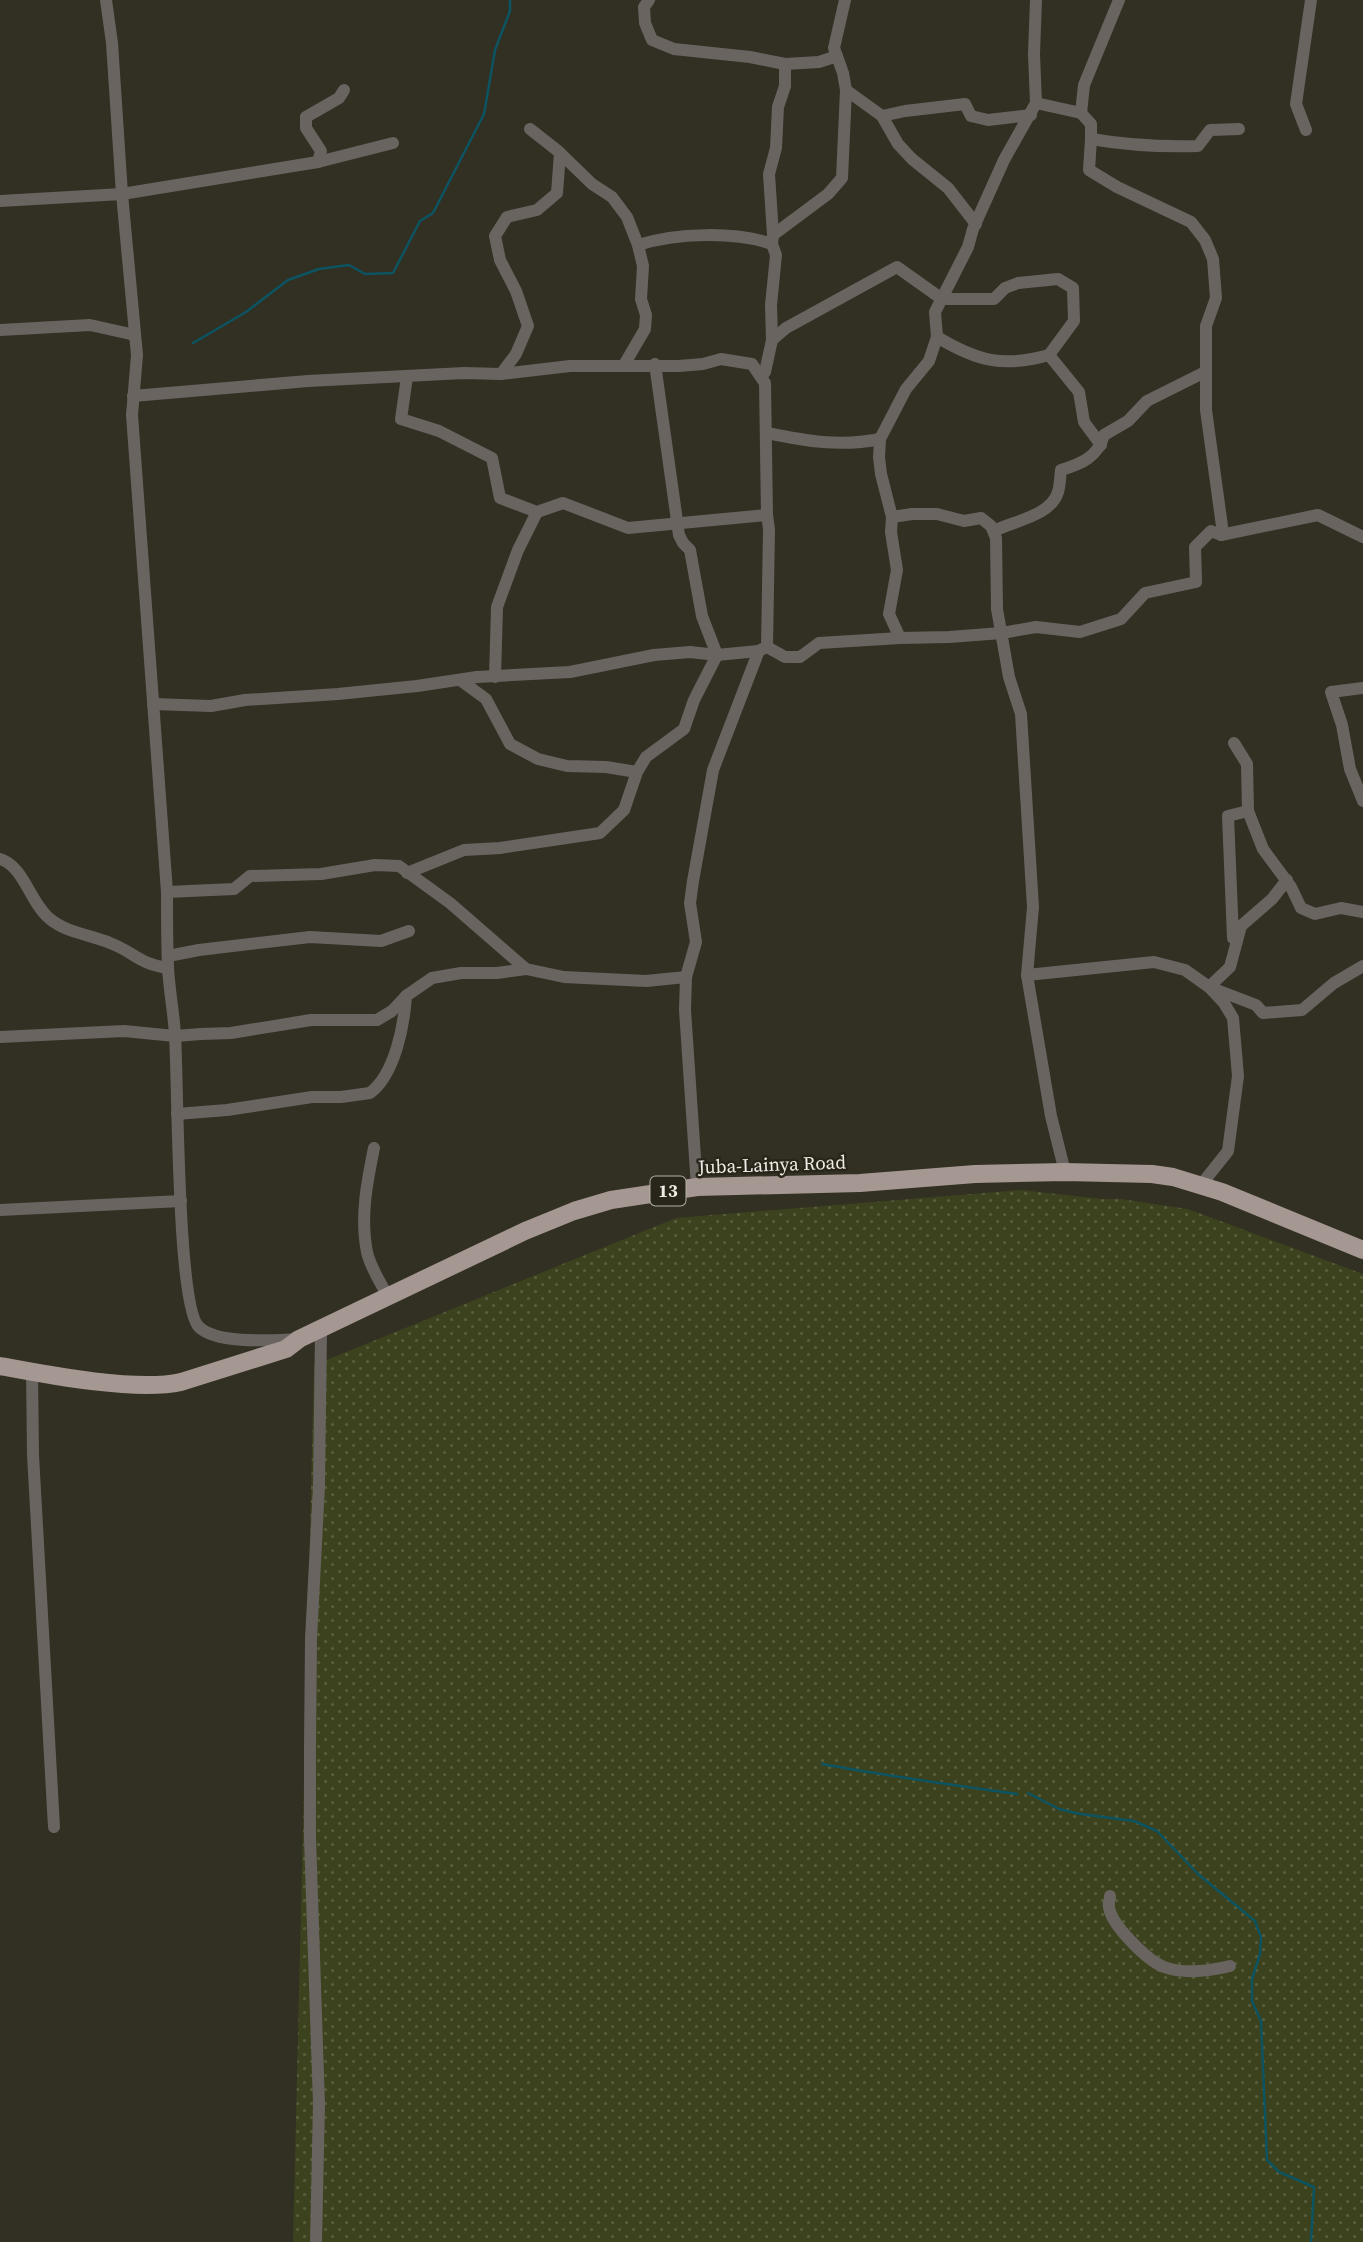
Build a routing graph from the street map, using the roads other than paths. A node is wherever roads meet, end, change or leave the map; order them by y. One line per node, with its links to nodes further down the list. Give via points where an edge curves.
1 (106, 0): 21 (street)
2 (649, 0): 8 (street, via 644,6 645,23 653,40 674,49)
3 (845, 0): 7 (street, via 834,48)
4 (1036, 0): 11 (street)
5 (1119, 0): 12 (street, via 1083,85)
6 (1311, 0): 16 (street, via 1296,104)
7 (837, 56): 8 (street); 10 (street)
8 (785, 64): 24 (street, via 769,174)
9 (344, 90): 20 (street, via 339,98 306,117 306,128 321,151)
10 (846, 90): 13 (street); 24 (street, via 842,178)
11 (1034, 109): 12 (street); 13 (street, via 988,120 971,116 965,104); 23 (street)
12 (1081, 113): 17 (street, via 1091,124)
13 (882, 116): 23 (street, via 898,144 948,188)
14 (530, 129): 19 (street)
15 (1239, 129): 17 (street, via 1210,130 1198,146)
16 (1306, 130)
17 (1091, 139): 34 (street, via 1089,170 1191,222 1205,240 1213,258 1216,298 1206,326)
18 (393, 143): 20 (street)
19 (560, 153): 25 (street, via 612,197 627,217); 35 (street, via 557,193 537,210 507,217 495,236 500,260 528,326 516,354)
20 (318, 162): 21 (street)
21 (122, 194): 22 (street); 28 (street)
22 (0, 201)
23 (975, 224): 26 (street)
24 (772, 239): 25 (street, via 712,236 658,239); 30 (street, via 776,254)
25 (638, 245): 33 (street, via 645,329)
26 (942, 299): 29 (street, via 934,312); 30 (street, via 897,267); 31 (street, via 994,299 1018,283 1058,279 1073,288 1074,321)
27 (0, 330): 28 (street, via 90,325)
28 (135, 335): 38 (street)
29 (937, 337): 31 (street, via 964,353 993,360 1023,362); 40 (street, via 929,361 906,389)
30 (772, 340): 36 (street)
31 (1049, 355): 41 (street, via 1079,392 1084,422)
32 (655, 364): 33 (street); 36 (street, via 738,360 752,364); 45 (street)
33 (624, 365): 35 (street)
34 (1205, 372): 41 (street, via 1147,401 1128,421 1104,435); 47 (street)
35 (500, 373): 37 (street)
36 (762, 376): 39 (street)
37 (407, 377): 38 (street); 42 (street, via 401,419 439,431 492,458 500,498)
38 (133, 396): 56 (street)
39 (766, 433): 40 (street, via 809,442 854,444); 43 (street)
40 (880, 439): 44 (street, via 881,474)
41 (1101, 445): 46 (street, via 1083,463 1061,470 1057,495 1040,514)
42 (537, 512): 45 (street, via 563,503 628,528); 53 (street, via 497,607)
43 (766, 515): 45 (street); 51 (street)
44 (892, 517): 46 (street, via 937,514 964,521 981,518); 50 (street, via 897,570 889,614)
45 (678, 523): 52 (street, via 683,543 690,550 702,616)
46 (994, 531): 49 (street)
47 (1221, 535): 48 (street, via 1318,515); 49 (street, via 1211,531 1195,547 1196,582 1145,593 1121,619 1080,632 1037,627)
48 (1363, 537)
49 (1002, 633): 50 (street); 71 (street, via 1021,714 1033,908)
50 (900, 638): 51 (street, via 819,643 800,657)
51 (763, 650): 52 (street); 72 (street, via 713,770 690,903 696,942)
52 (718, 655): 53 (street, via 654,655 570,672); 58 (street, via 684,729 646,757)
53 (495, 677): 54 (street)
54 (460, 680): 56 (street, via 211,706); 58 (street, via 486,699 510,744 538,759)
55 (1363, 688): 59 (street, via 1332,692 1350,769)
56 (153, 704): 64 (street)
57 (1234, 743): 60 (street, via 1247,764)
58 (637, 772): 62 (street, via 624,810 600,832 464,850)
59 (1363, 801)
60 (1248, 811): 63 (street, via 1263,849); 67 (street, via 1228,816)
61 (0, 859): 68 (street, via 13,864 42,911 56,923 121,948 145,964)
62 (407, 873): 64 (street, via 399,866 375,865 321,874 250,876 234,889); 70 (street)
63 (1287, 880): 65 (street, via 1301,908 1308,912 1322,914 1341,908); 67 (street, via 1241,926)
64 (167, 892): 68 (street)
65 (1363, 912)
66 (409, 931): 68 (street, via 381,940 281,939 199,950)
67 (1234, 952): 73 (street, via 1230,967)
68 (168, 962): 75 (street)
69 (1363, 966): 73 (street, via 1302,1010 1263,1013 1250,1002)
70 (526, 969): 72 (street, via 564,977 646,981); 74 (street, via 432,978)
71 (1027, 975): 73 (street, via 1154,962 1185,970); 79 (street)
72 (686, 977): 81 (street)
73 (1209, 987): 80 (street, via 1233,1017 1238,1076 1227,1151)
74 (406, 996): 75 (street, via 386,1017 376,1020 311,1020); 77 (street, via 400,1041 383,1080 370,1093)
75 (175, 1035): 76 (street, via 124,1031); 77 (street)
76 (0, 1037)
77 (177, 1114): 82 (street)
78 (374, 1147): 85 (street, via 365,1187 365,1236 370,1260)
79 (1065, 1172): 80 (main road, Juba-Lainya Road / 13, via 1152,1174); 81 (main road, Juba-Lainya Road / 13)
80 (1201, 1185): 84 (main road, Juba-Lainya Road / 13)
81 (697, 1187): 85 (main road, Juba-Lainya Road / 13, via 611,1200 574,1211)
82 (181, 1201): 83 (street); 87 (street, via 187,1287 194,1320 201,1329 250,1340)
83 (0, 1210)
84 (1363, 1250)
85 (388, 1297): 86 (main road, Juba-Lainya Road / 13)
86 (321, 1330): 87 (main road, Juba-Lainya Road / 13); 93 (street, via 310,1773 319,2104)
87 (299, 1339): 89 (main road, Juba-Lainya Road / 13, via 261,1359 172,1384 134,1385)
88 (0, 1366): 89 (main road, Juba-Lainya Road / 13)
89 (32, 1371): 90 (street)
90 (54, 1827)
91 (1110, 1896): 92 (street, via 1109,1908 1124,1932 1163,1967 1212,1970)
92 (1230, 1966)
93 (316, 2242)

